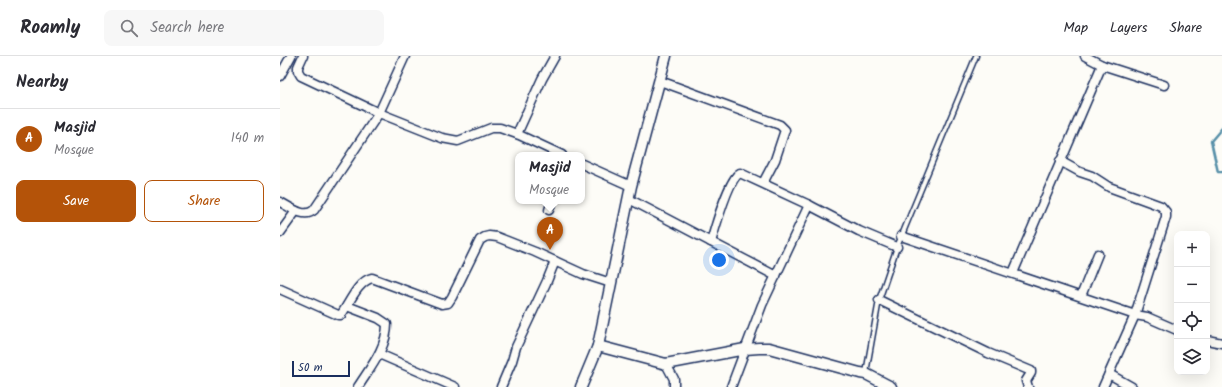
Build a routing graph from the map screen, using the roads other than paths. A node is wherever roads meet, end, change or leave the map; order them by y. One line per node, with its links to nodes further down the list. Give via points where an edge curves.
1 (291, 56): 9 (street)
2 (303, 56): 12 (street, via 298,67 301,76)
3 (405, 56): 12 (street)
4 (555, 56): 13 (street, via 542,78)
5 (666, 56): 10 (street)
6 (976, 56): 26 (lane)
7 (1085, 56): 8 (street)
8 (1102, 65): 11 (street); 15 (street)
9 (280, 76)
10 (660, 82): 17 (street, via 780,125 784,133 775,160); 18 (street)
11 (1164, 85)
12 (379, 113): 13 (street, via 452,141 495,127); 24 (street, via 314,210 305,214)
13 (517, 134): 14 (street)
14 (556, 152)
15 (1060, 161): 31 (street); 38 (street, via 1110,187 1161,206 1166,212)
16 (585, 165): 18 (street)
17 (763, 183): 22 (street); 27 (street, via 740,173 736,175 720,212)
18 (631, 186): 19 (street)
19 (629, 199): 27 (street); 33 (street)
20 (280, 202): 24 (street)
21 (551, 204): 23 (street)
22 (809, 205): 28 (street, via 859,232); 32 (street)
23 (549, 210)
24 (296, 211): 25 (street)
25 (280, 233)
26 (902, 236): 28 (lane); 31 (street)
27 (711, 242): 32 (street)
28 (898, 247): 36 (lane)
29 (1098, 254): 35 (street)
30 (555, 261): 33 (street); 37 (street, via 489,236 480,240 448,303 432,301 372,278 361,284); 50 (street)
31 (1013, 273): 35 (street)
32 (776, 276): 43 (street)
33 (611, 283): 42 (street)
34 (280, 289): 37 (street, via 338,315 341,315)
35 (1081, 296): 38 (street)
36 (879, 300): 46 (lane); 55 (street, via 1030,371 1026,381)
37 (347, 306): 44 (street, via 387,324 385,340)
38 (1135, 315): 39 (street, via 1147,317); 47 (street)
39 (1174, 329)
40 (1210, 341): 41 (street)
41 (1222, 343)
42 (598, 346): 45 (street); 51 (street)
43 (744, 350): 45 (street); 46 (street, via 769,348); 53 (street)
44 (379, 354): 48 (street); 49 (street)
45 (666, 364): 52 (street, via 674,379)
46 (866, 374): 54 (street)
47 (1109, 374): 56 (street); 57 (street)
48 (358, 387)
49 (455, 387)
50 (501, 387)
51 (581, 387)
52 (674, 387)
53 (731, 387)
54 (891, 387)
55 (1028, 387)
56 (1103, 387)
57 (1132, 387)

